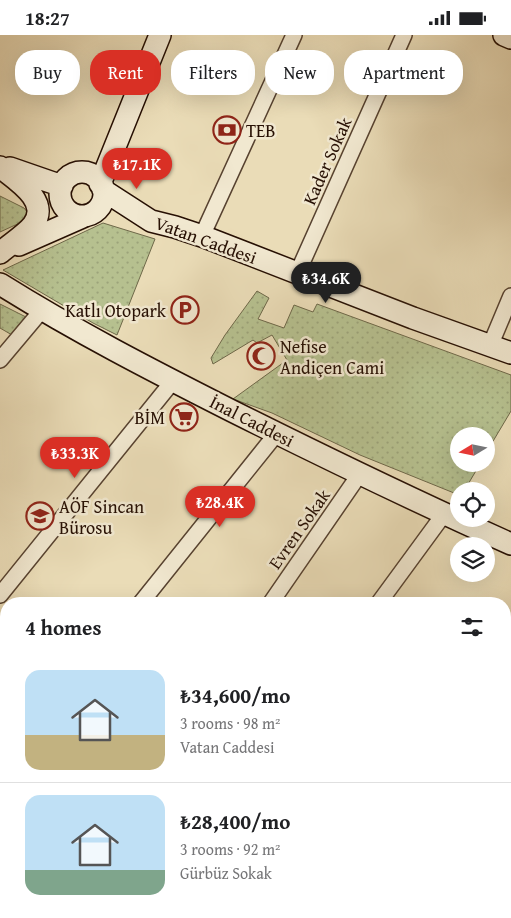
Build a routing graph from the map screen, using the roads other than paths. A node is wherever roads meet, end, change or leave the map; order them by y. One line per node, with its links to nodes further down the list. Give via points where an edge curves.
1 (160, 35): 8 (main road)
2 (294, 35): 11 (street)
3 (404, 35): 13 (street, Kader Sokak)
4 (504, 35): 5 (main road)
5 (511, 38)
6 (0, 166): 7 (main road); 12 (main road, via 28,190 36,200 38,211 34,224)
7 (62, 186): 8 (main road, via 71,176 84,173 96,178); 9 (main road, via 60,199 67,210 78,216)
8 (102, 187): 9 (main road, via 102,203); 10 (main road, Vatan Caddesi)
9 (89, 214): 10 (main road); 12 (main road)
10 (151, 221): 11 (main road, Vatan Caddesi)
11 (202, 236): 13 (main road, Vatan Caddesi)
12 (0, 253)
13 (297, 274): 17 (main road, Vatan Caddesi)
14 (0, 284): 16 (main road, İnal Caddesi)
15 (511, 296): 17 (street)
16 (42, 310): 19 (street); 20 (main road, İnal Caddesi)
17 (490, 346): 18 (main road, Vatan Caddesi)
18 (511, 353)
19 (0, 361)
20 (172, 381): 21 (main road, İnal Caddesi); 25 (street)
21 (277, 433): 22 (main road, İnal Caddesi); 26 (street)
22 (359, 475): 23 (main road, İnal Caddesi); 27 (street, Evren Sokak)
23 (444, 514): 24 (main road, İnal Caddesi); 28 (street)
24 (511, 544)
25 (0, 595)
26 (146, 597)
27 (275, 597)
28 (383, 597)

